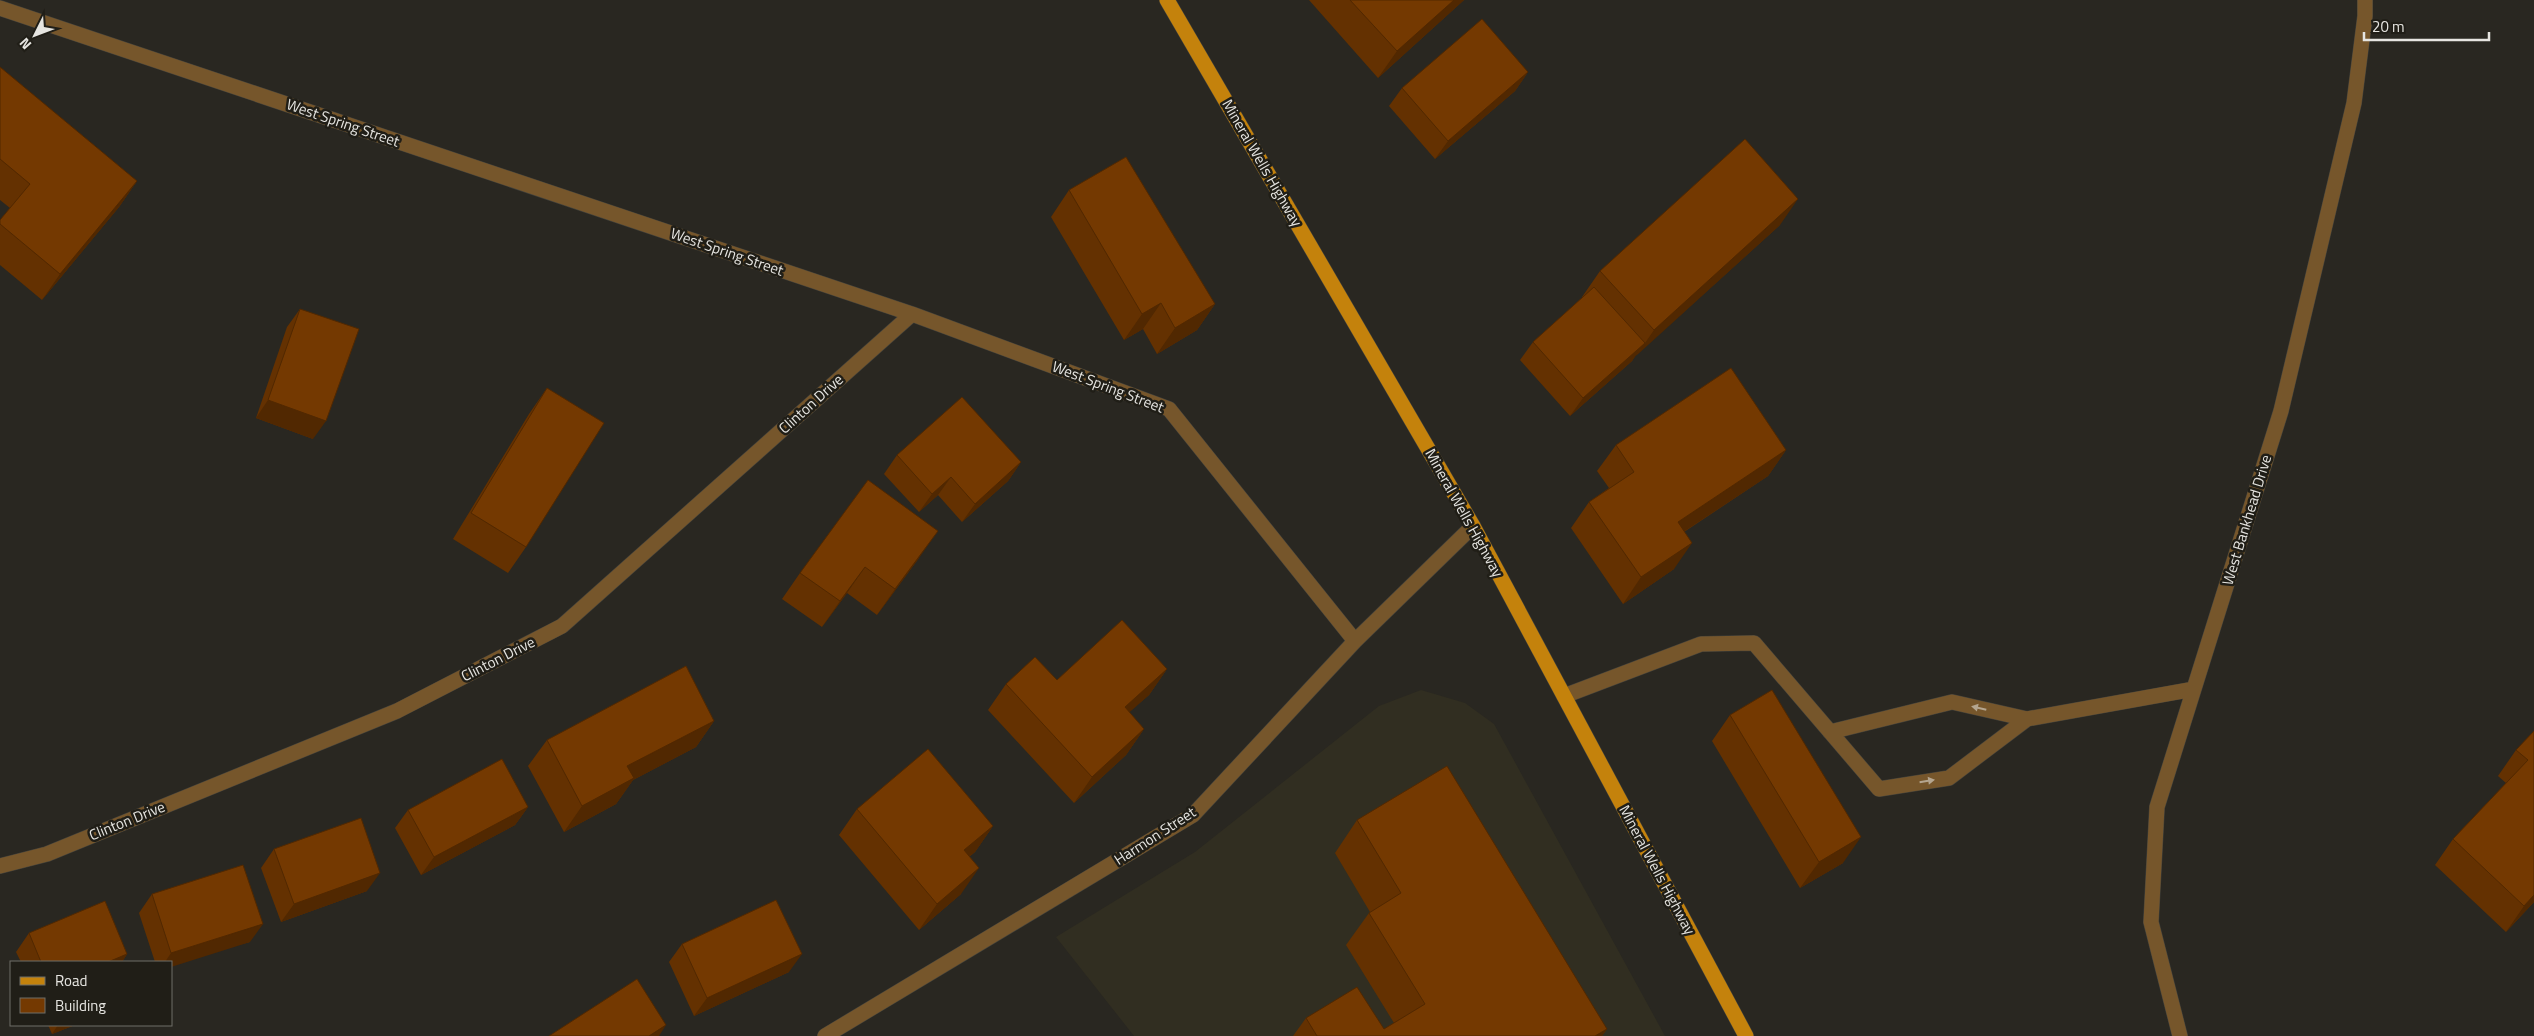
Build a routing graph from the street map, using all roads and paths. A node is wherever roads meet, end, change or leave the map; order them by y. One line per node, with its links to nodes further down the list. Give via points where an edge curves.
1 (1167, 0): 5 (main road, Mineral Wells Highway)
2 (2365, 0): 7 (street, West Bankhead Drive, via 2354,103 2282,411)
3 (0, 8): 4 (street, West Spring Street)
4 (912, 314): 6 (street, West Spring Street, via 1169,409); 11 (street, Clinton Drive, via 562,626 397,711 47,854)
5 (1473, 526): 6 (street, Harmon Street); 8 (main road, Mineral Wells Highway)
6 (1355, 641): 12 (street, Harmon Street, via 1193,815)
7 (2194, 689): 9 (street); 14 (street, West Bankhead Drive, via 2157,807 2151,922)
8 (1564, 696): 10 (street, via 1701,644 1754,643); 13 (main road, Mineral Wells Highway)
9 (2027, 719): 10 (street, one-way to 10, via 1952,702); 10 (street, one-way to 9, via 1879,789 1948,778)
10 (1830, 732)
11 (0, 866)
12 (825, 1036)
13 (1746, 1036)
14 (2180, 1036)

